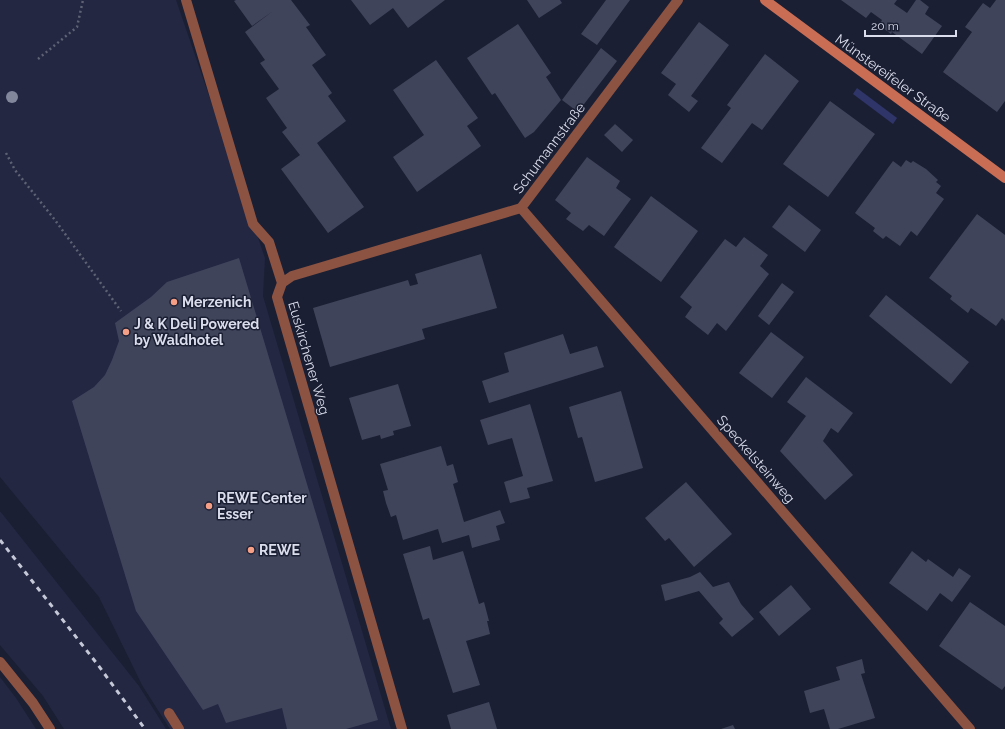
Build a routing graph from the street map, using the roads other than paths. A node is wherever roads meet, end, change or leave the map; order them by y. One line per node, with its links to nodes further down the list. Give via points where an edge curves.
1 (186, 0): 6 (street, Euskirchener Weg, via 253,224 269,242)
2 (678, 0): 5 (street, Schumannstraße)
3 (765, 0): 4 (main road, Münstereifeler Straße)
4 (1005, 178)
5 (521, 208): 6 (street, Schumannstraße, via 292,276); 12 (street, Speckelsteinweg)
6 (282, 283): 11 (street, Euskirchener Weg, via 277,297)
7 (0, 662): 9 (street)
8 (169, 713): 10 (street)
9 (50, 729)
10 (180, 729)
11 (402, 729)
12 (970, 729)

